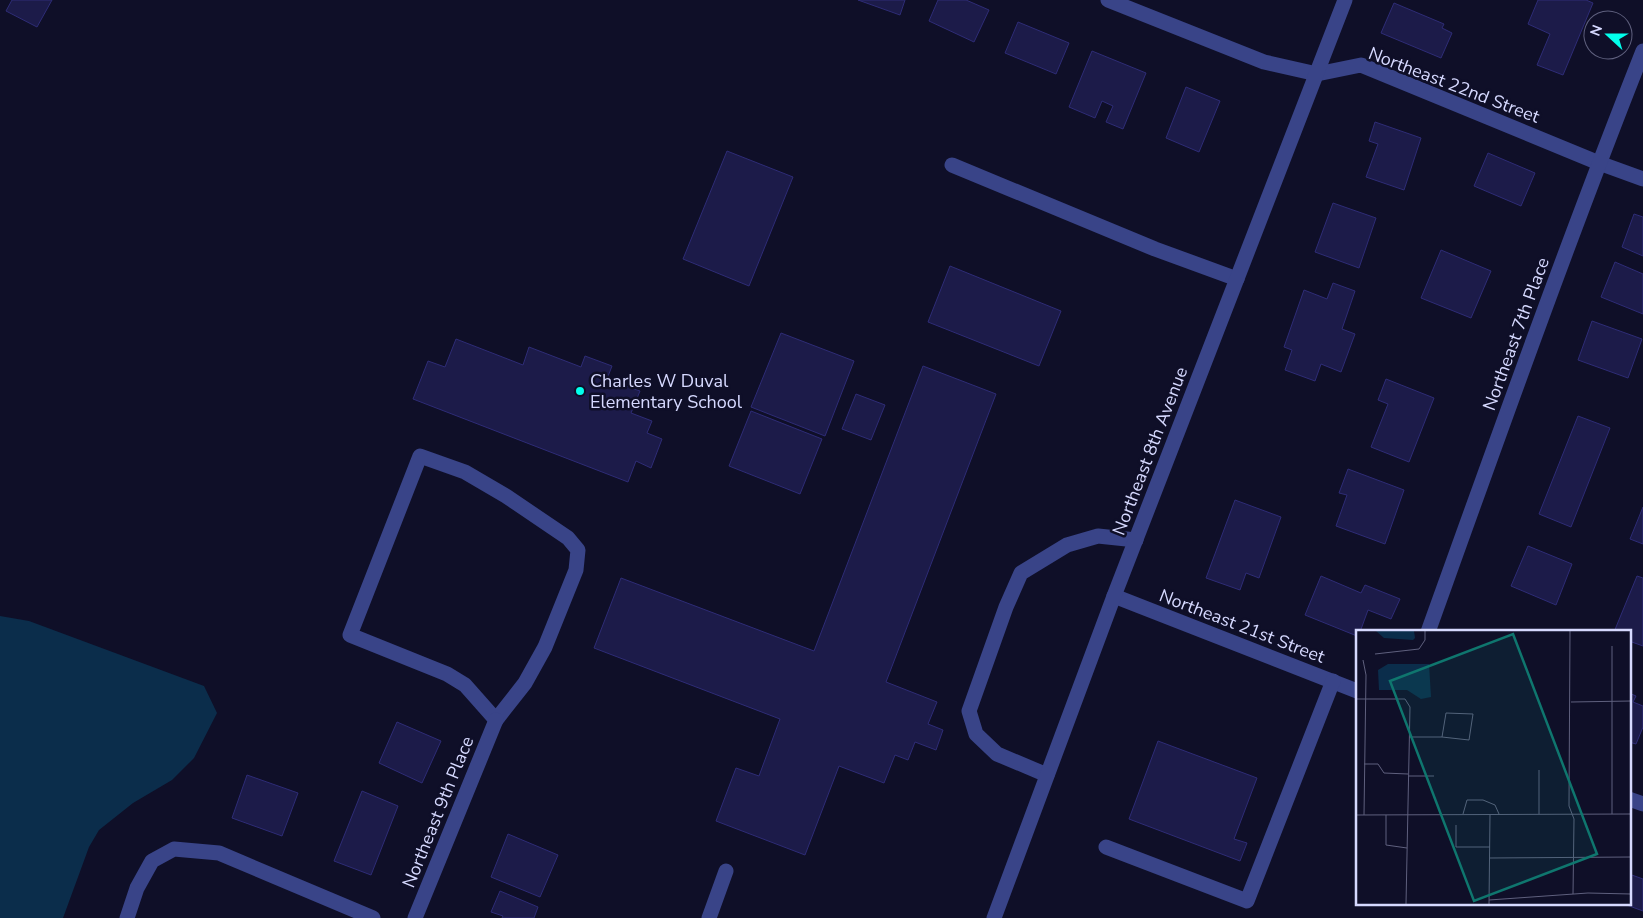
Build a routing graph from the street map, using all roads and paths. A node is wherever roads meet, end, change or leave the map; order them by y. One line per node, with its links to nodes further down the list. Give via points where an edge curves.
1 (1108, 0): 4 (street, Northeast 22nd Street, via 1264,62)
2 (1345, 0): 4 (street, Northeast 8th Avenue)
3 (1643, 51): 5 (street, Northeast 7th Place)
4 (1317, 74): 5 (street, Northeast 22nd Street, via 1361,65); 8 (street, Northeast 8th Avenue)
5 (1599, 163): 7 (street, Northeast 22nd Street); 11 (street, Northeast 7th Place)
6 (952, 165): 8 (street, via 1155,249)
7 (1643, 179)
8 (1237, 279): 9 (street, Northeast 8th Avenue)
9 (1136, 540): 10 (street, Northeast 8th Avenue); 15 (street, via 1098,536 1067,545 1021,573 1006,607 969,711 976,734 997,754)
10 (1114, 596): 12 (street, Northeast 21st Street); 15 (street, Northeast 8th Avenue)
11 (1429, 630)
12 (1333, 681): 13 (street, Northeast 21st Street); 18 (street, via 1247,901)
13 (1356, 691)
14 (496, 720): 14 (street, Northeast 9th Place, via 525,683 545,647 576,570 578,550 568,538 506,496 464,472 420,456 350,635 447,674 466,685); 22 (street, Northeast 9th Place)
15 (1047, 776): 24 (street, Northeast 8th Avenue)
16 (1630, 798): 17 (street)
17 (1643, 804)
18 (1106, 847)
19 (726, 871): 23 (street)
20 (127, 918): 21 (street, via 137,888 152,861 174,849 219,853)
21 (374, 918)
22 (416, 918)
23 (709, 918)
24 (994, 918)

